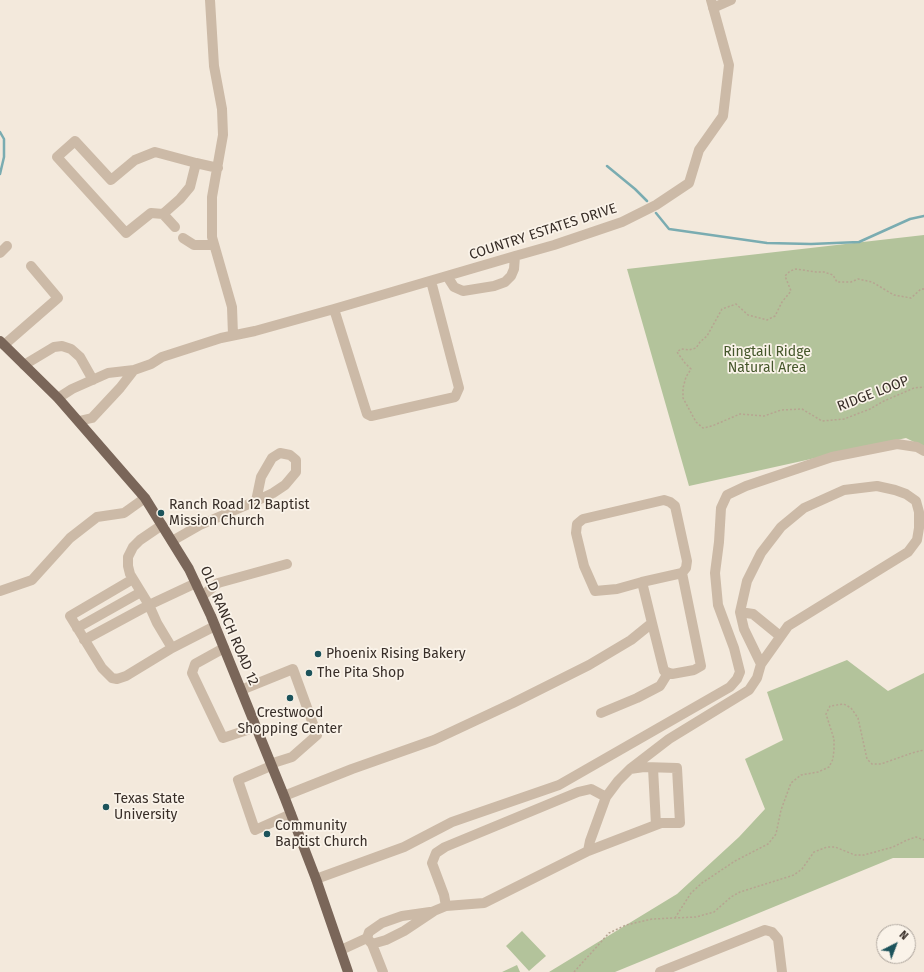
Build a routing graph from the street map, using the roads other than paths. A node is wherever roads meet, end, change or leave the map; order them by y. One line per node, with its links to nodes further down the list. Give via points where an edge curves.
1 (210, 0): 5 (street, via 214,66 222,109 223,135)
2 (731, 0): 3 (street)
3 (712, 4): 10 (street, COUNTRY ESTATES DRIVE, via 729,65 723,116 699,150 688,183 656,205 622,222 554,246)
4 (196, 163): 5 (street); 6 (street, via 190,187); 6 (street, via 155,152 135,160 111,180 75,141 57,157 126,232 151,213)
5 (218, 168): 9 (street, via 212,197)
6 (163, 214): 7 (street)
7 (175, 227)
8 (183, 238): 9 (street, via 194,245)
9 (214, 244): 15 (street, via 232,307)
10 (515, 256): 12 (street, COUNTRY ESTATES DRIVE); 12 (street, via 511,276 505,282 494,286 463,291 454,287)
11 (31, 266): 16 (street, via 58,298)
12 (447, 276): 13 (street, COUNTRY ESTATES DRIVE)
13 (431, 281): 14 (street, COUNTRY ESTATES DRIVE); 14 (street, via 459,388 455,397 371,416 367,414)
14 (334, 309): 15 (street, COUNTRY ESTATES DRIVE)
15 (233, 335): 18 (street, COUNTRY ESTATES DRIVE, via 162,357 152,364)
16 (2, 343): 17 (main road, OLD RANCH ROAD 12)
17 (24, 365): 19 (street, via 54,347 62,346 71,349 80,357); 20 (main road, OLD RANCH ROAD 12)
18 (134, 370): 19 (street, COUNTRY ESTATES DRIVE, via 108,373); 21 (street, via 92,418)
19 (93, 380): 20 (street, COUNTRY ESTATES DRIVE)
20 (58, 398): 21 (main road, OLD RANCH ROAD 12)
21 (80, 421): 23 (main road, OLD RANCH ROAD 12)
22 (924, 451): 57 (street, via 897,444 832,457 727,495 721,508 715,573 718,605 740,672 730,687 559,785 452,822 404,847)
23 (145, 498): 25 (main road, OLD RANCH ROAD 12); 32 (street, via 124,513 97,517 70,538 32,580)
24 (256, 501): 24 (street, via 285,485 296,472 296,460 290,454 280,452 272,458 261,477); 26 (street)
25 (162, 525): 26 (main road, OLD RANCH ROAD 12); 29 (street, via 140,540 128,556 128,566)
26 (172, 541): 31 (main road, OLD RANCH ROAD 12)
27 (287, 564): 34 (street, via 218,583)
28 (682, 572): 30 (street); 30 (street, via 687,561 674,506 670,502 664,500 583,518 577,524 576,533 584,566 595,591 617,589); 45 (street, via 701,666 694,670)
29 (133, 579): 33 (street); 39 (street, via 70,616)
30 (642, 582): 37 (street)
31 (196, 583): 34 (main road, OLD RANCH ROAD 12); 35 (street)
32 (0, 591)
33 (141, 592): 35 (street); 39 (street)
34 (202, 596): 38 (main road, OLD RANCH ROAD 12)
35 (149, 605): 41 (street); 42 (street, via 156,623)
36 (740, 612): 40 (street, via 753,614); 40 (street, via 747,581 761,553 780,527 804,508 844,490 877,486 906,494 916,502 919,528 917,540 908,552 788,626); 44 (street, via 744,629)
37 (652, 623): 45 (street, via 664,671); 52 (street, via 631,640 590,665 513,703 434,740)
38 (215, 626): 42 (street); 43 (main road, OLD RANCH ROAD 12)
39 (77, 628): 41 (street)
40 (780, 636): 44 (street)
41 (84, 640): 42 (street, via 108,676 117,679)
42 (172, 648)
43 (224, 648): 46 (main road, OLD RANCH ROAD 12); 48 (street, via 195,664 192,673 222,738)
44 (761, 664): 51 (street, via 757,678 749,690 669,739)
45 (668, 673): 47 (street, via 660,686)
46 (241, 690): 48 (main road, OLD RANCH ROAD 12); 49 (street, via 293,669 317,735 292,756)
47 (601, 713)
48 (256, 727): 49 (main road, OLD RANCH ROAD 12)
49 (271, 765): 52 (main road, OLD RANCH ROAD 12); 54 (street, via 238,780 255,830)
50 (653, 768): 51 (street); 55 (street); 55 (street, via 677,768 680,823)
51 (630, 769): 53 (street)
52 (284, 796): 54 (main road, OLD RANCH ROAD 12)
53 (606, 797): 56 (street); 58 (street, via 591,789 578,792 436,853 432,863)
54 (291, 814): 57 (main road, OLD RANCH ROAD 12)
55 (656, 825): 56 (street)
56 (588, 851): 58 (street, via 484,903)
57 (316, 878): 61 (main road, OLD RANCH ROAD 12)
58 (446, 906): 59 (street)
59 (434, 911): 60 (street, via 386,940); 60 (street, via 402,916 382,923 369,932)
60 (370, 941): 61 (street); 63 (street)
61 (341, 950): 62 (main road, OLD RANCH ROAD 12)
62 (348, 972)
63 (383, 972)
64 (660, 972): 65 (street, via 765,930 772,932 778,939)
65 (782, 972)

